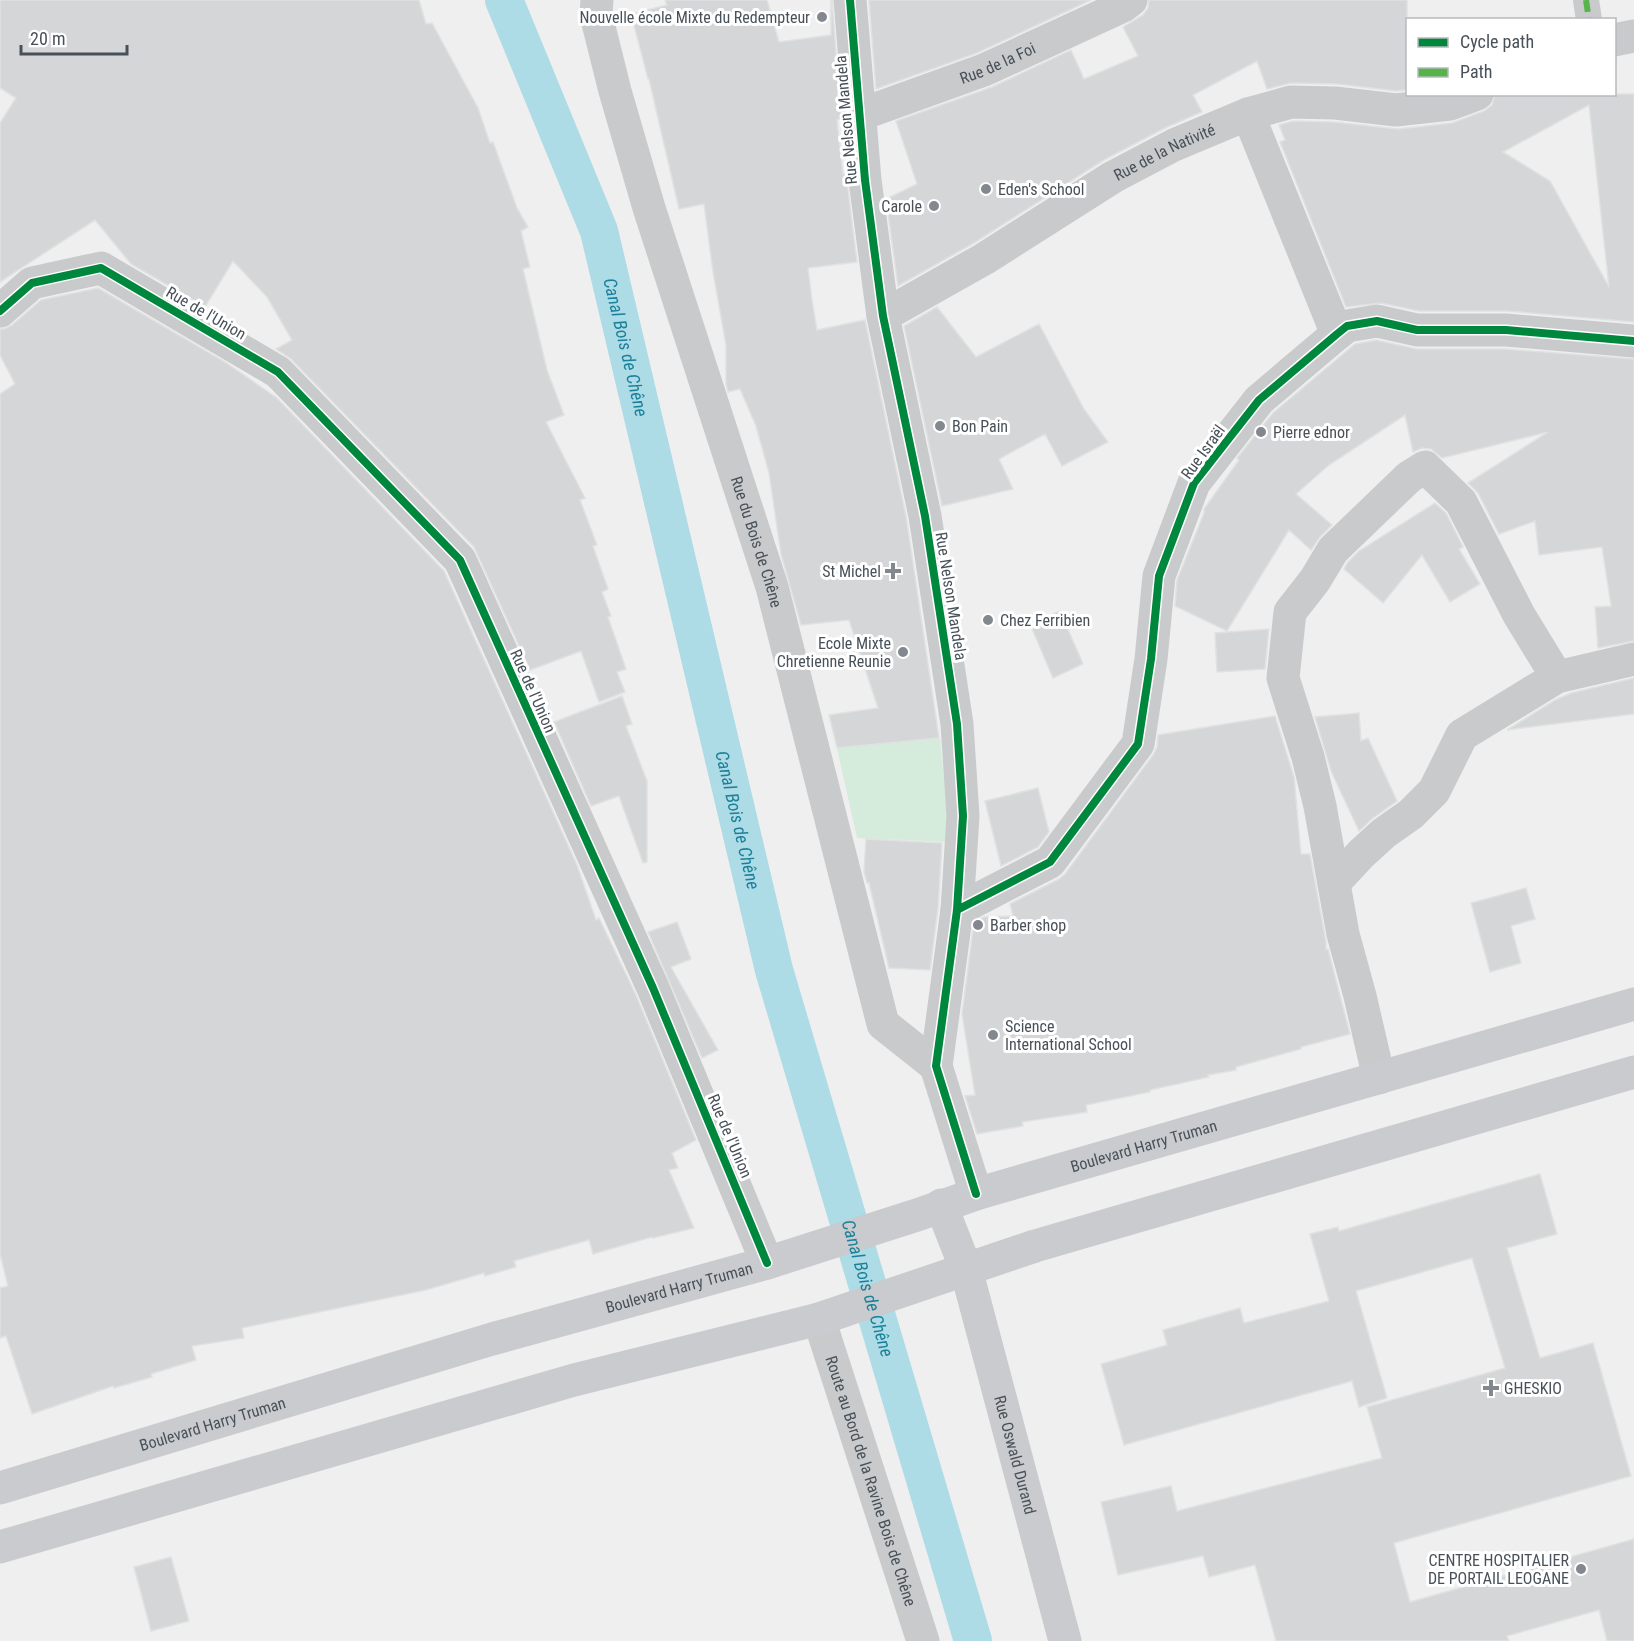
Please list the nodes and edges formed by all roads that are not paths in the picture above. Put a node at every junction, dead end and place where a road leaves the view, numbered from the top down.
1 (597, 0) edge
2 (850, 0) edge
3 (1131, 0) edge
4 (1586, 0) edge
5 (1589, 18) edge
6 (1634, 36) edge
7 (1616, 40) edge
8 (1472, 96) edge
9 (1248, 114) junction
10 (859, 115) junction
11 (0, 311) edge
12 (883, 316) junction
13 (1337, 334) junction
14 (1634, 341) edge
15 (1634, 659) edge
16 (1557, 677) junction
17 (1334, 883) junction
18 (957, 910) junction
19 (1634, 1004) edge
20 (936, 1066) junction
21 (1634, 1072) edge
22 (1379, 1078) junction
23 (976, 1194) junction
24 (931, 1210) junction
25 (767, 1263) junction
26 (958, 1272) junction
27 (819, 1320) junction
28 (0, 1488) edge
29 (0, 1547) edge
30 (923, 1641) edge
31 (1065, 1641) edge

1 - 20 street, Rue du Bois de Chêne
2 - 10 street, Rue Nelson Mandela
3 - 10 street, Rue de la Foi
4 - 5 street
6 - 7 street
8 - 9 street, Rue de la Nativité
9 - 12 street, Rue de la Nativité
9 - 13 street
10 - 12 street, Rue Nelson Mandela
11 - 25 street, Rue de l'Union
12 - 18 street, Rue Nelson Mandela
13 - 14 street, Rue Israël
13 - 18 street, Rue Israël
15 - 16 street
16 - 17 street
16 - 17 street
17 - 22 street
18 - 20 street, Rue Nelson Mandela
19 - 22 main road, Boulevard Harry Truman
20 - 23 street, Rue Nelson Mandela
21 - 26 main road
22 - 23 main road, Boulevard Harry Truman
23 - 24 main road, Boulevard Harry Truman
24 - 25 main road, Boulevard Harry Truman
24 - 26 main road, Rue Oswald Durand
25 - 28 main road, Boulevard Harry Truman
26 - 27 main road
26 - 31 main road, Rue Oswald Durand
27 - 29 main road
27 - 30 street, Route au Bord de la Ravine Bois de Chêne

